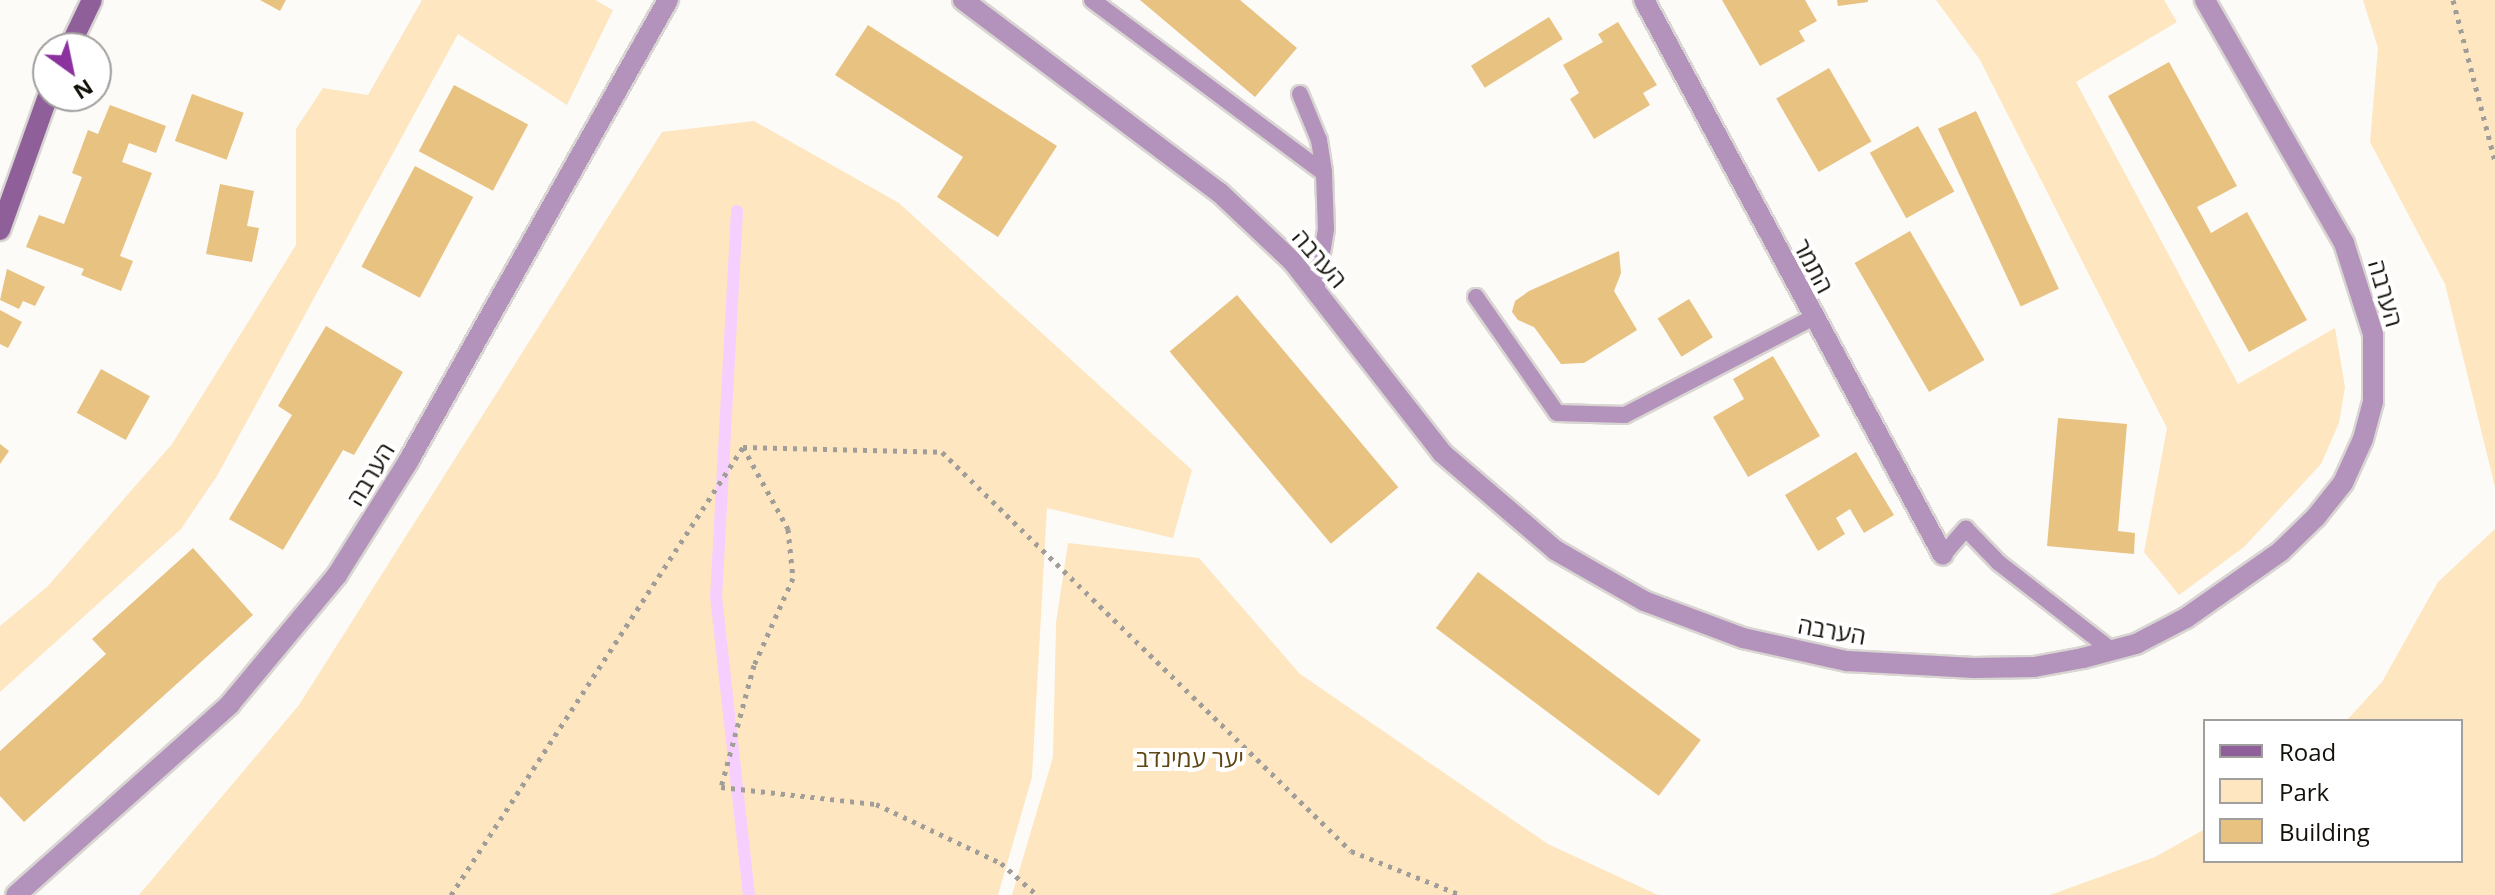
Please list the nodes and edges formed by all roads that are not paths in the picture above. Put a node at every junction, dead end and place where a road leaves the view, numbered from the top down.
1 (92, 0) edge
2 (668, 0) edge
3 (963, 0) edge
4 (1092, 0) edge
5 (1644, 0) edge
6 (2205, 0) edge
7 (77, 32) edge
8 (1300, 94) dead end
9 (42, 112) edge
10 (1324, 173) junction
11 (0, 230) edge
12 (1316, 291) junction
13 (1476, 297) dead end
14 (1812, 318) junction
15 (1943, 555) joint
16 (2111, 650) junction
17 (16, 895) edge

1 - 7 street
2 - 17 street, הערבה
3 - 12 street, הערבה
4 - 10 lane
5 - 14 street, התמר
6 - 16 street, הערבה
8 - 10 lane
9 - 11 street
10 - 12 lane
12 - 16 street, הערבה
13 - 14 lane
14 - 15 street, התמר
15 - 16 lane

